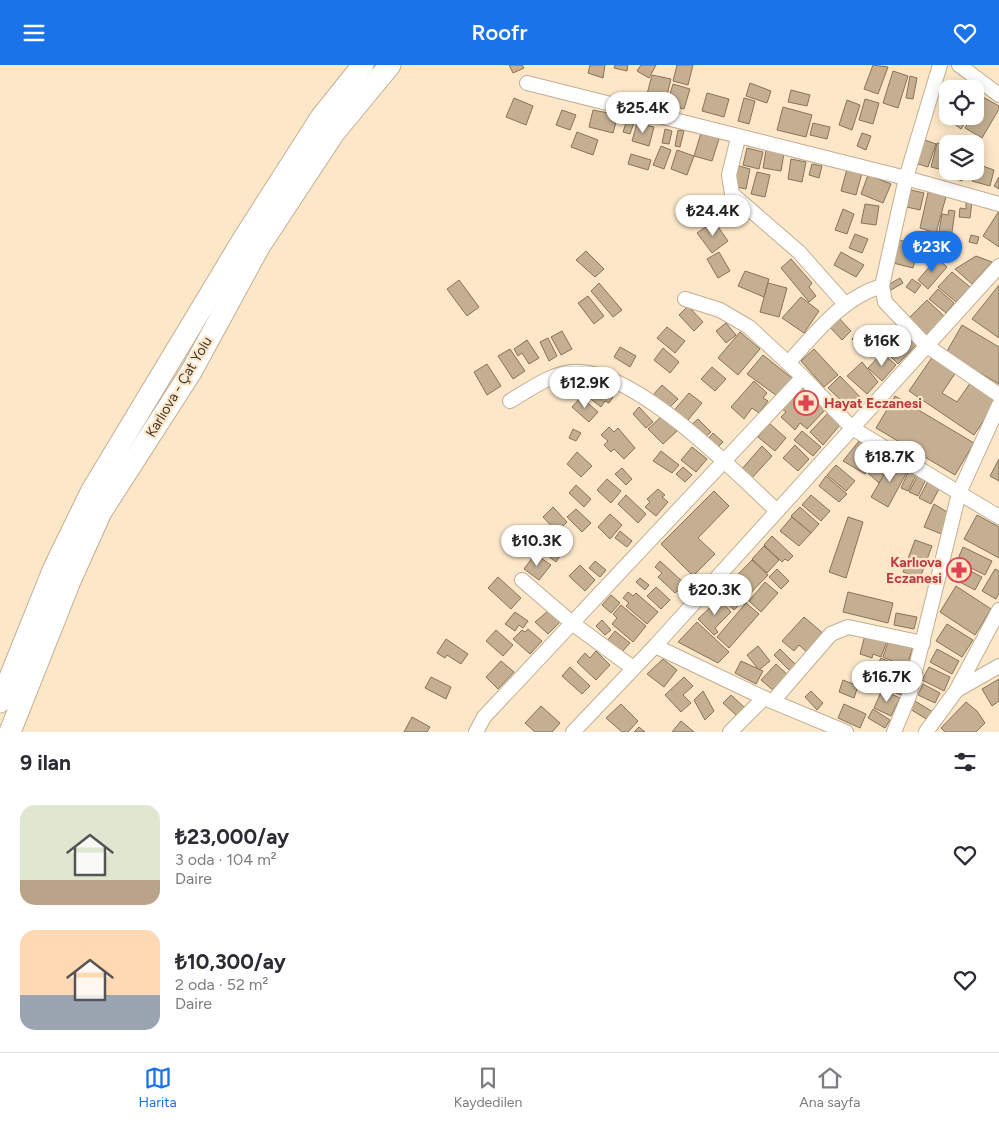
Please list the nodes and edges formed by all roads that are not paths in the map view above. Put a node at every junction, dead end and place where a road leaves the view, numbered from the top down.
1 (363, 65) edge
2 (390, 65) edge
3 (940, 65) edge
4 (958, 65) edge
5 (528, 83) dead end
6 (999, 95) edge
7 (738, 138) junction
8 (906, 178) junction
9 (999, 204) edge
10 (999, 266) edge
11 (882, 286) junction
12 (684, 299) dead end
13 (845, 303) junction
14 (927, 346) junction
15 (788, 363) junction
16 (803, 377) junction
17 (999, 395) edge
18 (510, 401) dead end
19 (999, 405) edge
20 (852, 429) junction
21 (723, 461) junction
22 (959, 493) junction
23 (777, 511) junction
24 (999, 517) edge
25 (522, 580) dead end
26 (999, 610) edge
27 (572, 623) junction
28 (923, 643) junction
29 (655, 646) junction
30 (999, 666) edge
31 (633, 668) junction
32 (956, 691) junction
33 (769, 699) junction
34 (0, 702) edge
35 (10, 732) edge
36 (476, 732) edge
37 (573, 732) edge
38 (730, 732) edge
39 (846, 732) edge
40 (894, 732) edge
41 (926, 732) edge

1 - 34 highway, Karlıova - Çat Yolu
2 - 35 highway, Karlıova - Çat Yolu
3 - 8 street
4 - 6 street
5 - 7 street
7 - 8 street
7 - 13 street
8 - 9 street
8 - 11 street
10 - 14 street
11 - 13 street
11 - 14 street
12 - 15 street
13 - 15 street
14 - 17 street
14 - 20 street
15 - 16 street
16 - 20 street
16 - 21 street
18 - 21 street
19 - 22 street
20 - 22 street
20 - 23 street
21 - 23 street
21 - 27 street
22 - 24 street
22 - 28 street
23 - 29 street
25 - 27 street
26 - 32 street
27 - 31 street
27 - 36 street
28 - 33 street
28 - 40 street
29 - 31 street
29 - 33 street
30 - 32 street
31 - 37 street
32 - 41 street
33 - 38 street
33 - 39 street

